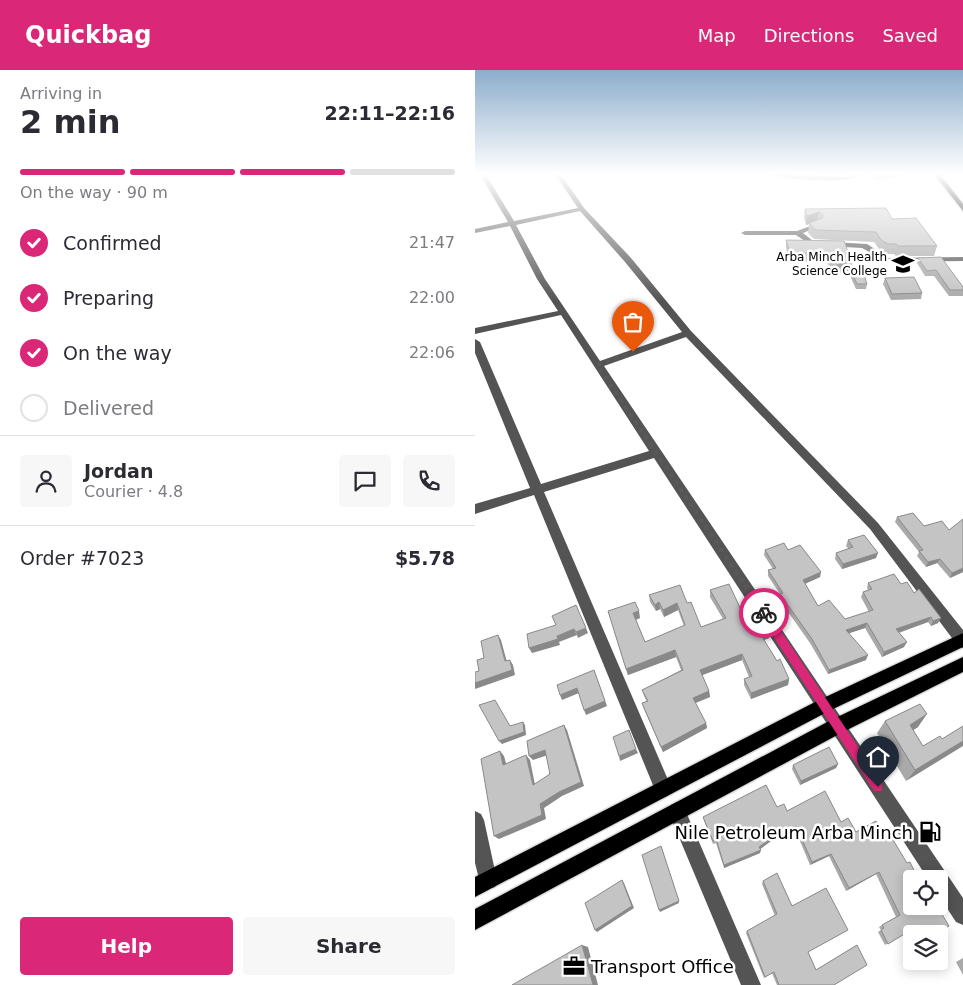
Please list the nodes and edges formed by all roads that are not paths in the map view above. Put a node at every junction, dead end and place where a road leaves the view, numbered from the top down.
1 (508, 216) edge
2 (548, 216) edge
3 (587, 216) edge
4 (512, 223) junction
5 (818, 225) edge
6 (475, 230) edge
7 (745, 233) dead end
8 (798, 233) junction
9 (963, 259) edge
10 (563, 312) junction
11 (475, 331) edge
12 (688, 334) junction
13 (475, 342) edge
14 (597, 365) junction
15 (657, 453) junction
16 (538, 490) junction
17 (475, 509) edge
18 (963, 640) edge
19 (963, 664) edge
20 (825, 705) junction
21 (837, 726) junction
22 (663, 789) junction
23 (677, 811) junction
24 (475, 820) edge
25 (933, 870) edge
26 (481, 883) edge
27 (948, 893) edge
28 (963, 916) edge
29 (475, 920) edge
30 (751, 985) edge

1 - 4 street
2 - 4 street
3 - 12 street
4 - 6 street
4 - 10 street
5 - 8 street
7 - 8 street
8 - 9 street
10 - 11 street
10 - 14 street
12 - 14 street
12 - 18 street
13 - 16 street
14 - 15 street
15 - 16 street
15 - 20 street
16 - 17 street
16 - 22 street
18 - 20 main road
19 - 21 main road
20 - 21 street
20 - 22 main road
21 - 23 main road
21 - 25 street
22 - 26 main road
23 - 29 main road
23 - 30 street
24 - 26 street
27 - 28 street

